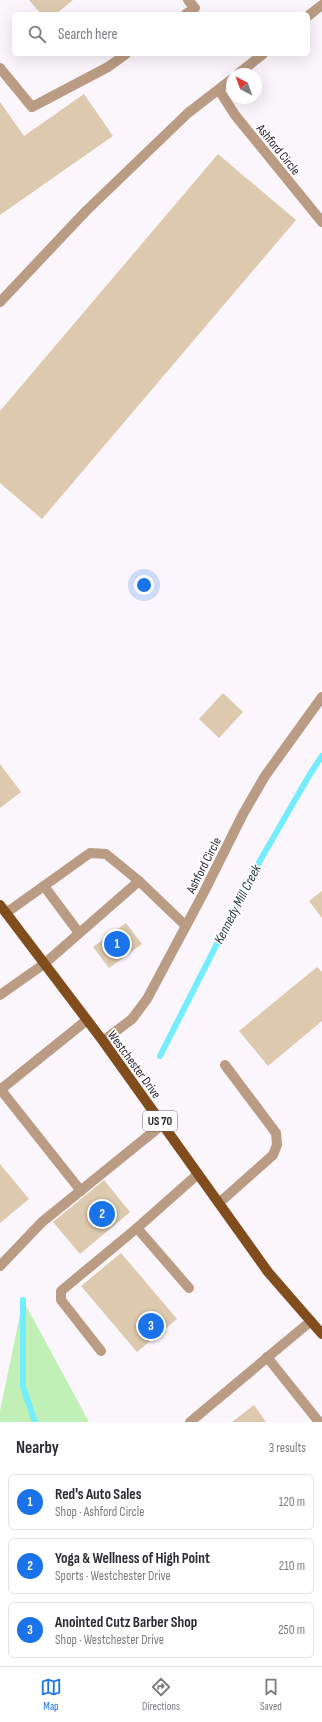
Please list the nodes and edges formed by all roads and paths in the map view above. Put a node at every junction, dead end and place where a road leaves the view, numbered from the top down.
1 (188, 0) edge
2 (322, 5) edge
3 (189, 12) edge
4 (310, 14) edge
5 (123, 56) edge
6 (260, 56) edge
7 (0, 68) edge
8 (245, 68) edge
9 (226, 84) edge
10 (219, 90) junction
11 (322, 222) edge
12 (0, 302) edge
13 (322, 697) edge
14 (139, 881) junction
15 (44, 886) junction
16 (3, 909) edge
17 (186, 926) junction
18 (80, 933) junction
19 (44, 964) junction
20 (0, 995) edge
21 (87, 1020) junction
22 (103, 1041) junction
23 (225, 1065) dead end
24 (1, 1090) edge
25 (163, 1124) junction
26 (198, 1174) junction
27 (81, 1191) junction
28 (219, 1203) junction
29 (137, 1228) junction
30 (0, 1266) edge
31 (189, 1288) dead end
32 (311, 1321) junction
33 (322, 1334) edge
34 (101, 1351) dead end
35 (267, 1357) junction
36 (190, 1422) edge
37 (319, 1422) edge

1 - 3 street
2 - 4 street
5 - 7 street
6 - 8 street
9 - 10 street
10 - 11 street, Ashford Circle
10 - 12 street
13 - 17 street, Ashford Circle
14 - 15 street
14 - 17 street
14 - 18 street
15 - 16 street
15 - 18 street
16 - 19 main road, Westchester Drive / US 70
17 - 22 street, Ashford Circle
18 - 19 street
19 - 20 street
19 - 21 main road, Westchester Drive / US 70
21 - 22 main road, Westchester Drive / US 70
21 - 24 street
22 - 25 main road, Westchester Drive / US 70
23 - 28 street
24 - 27 street
25 - 26 main road, Westchester Drive / US 70
25 - 27 street
26 - 28 main road, Westchester Drive / US 70
26 - 29 street
27 - 30 street
28 - 32 main road, Westchester Drive / US 70
29 - 31 street
29 - 34 street
32 - 33 main road, Westchester Drive / US 70
32 - 35 street
35 - 36 street
35 - 37 street

